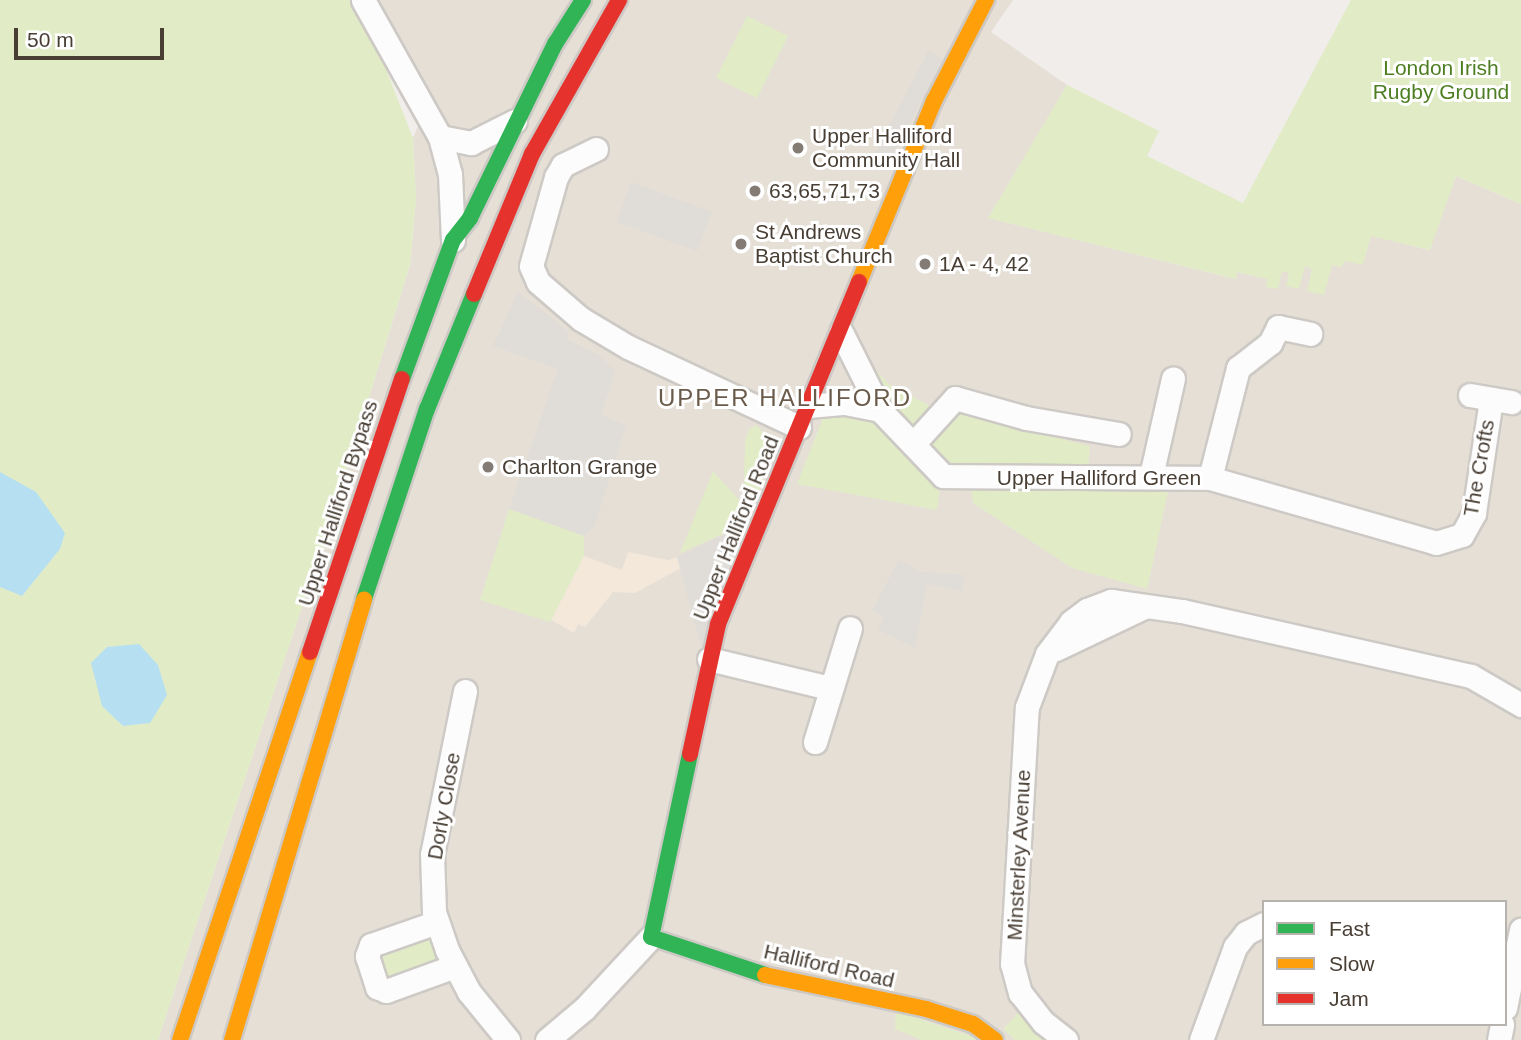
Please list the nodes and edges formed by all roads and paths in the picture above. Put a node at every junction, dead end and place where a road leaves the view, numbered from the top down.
1 (363, 0) edge
2 (583, 0) edge
3 (619, 0) edge
4 (986, 0) edge
5 (516, 121) junction
6 (440, 137) junction
7 (596, 149) dead end
8 (525, 171) junction
9 (450, 174) junction
10 (483, 188) junction
11 (453, 240) junction
12 (841, 332) junction
13 (1310, 334) dead end
14 (1173, 378) dead end
15 (1490, 399) dead end
16 (808, 406) junction
17 (880, 410) junction
18 (799, 427) junction
19 (1119, 434) dead end
20 (914, 443) junction
21 (1151, 476) junction
22 (1210, 478) junction
23 (1462, 535) joint
24 (850, 628) dead end
25 (709, 659) junction
26 (830, 688) junction
27 (465, 691) dead end
28 (1521, 705) edge
29 (815, 742) dead end
30 (437, 922) junction
31 (1262, 925) edge
32 (1521, 930) edge
33 (651, 937) junction
34 (455, 966) junction
35 (1507, 998) edge
36 (180, 1040) edge
37 (232, 1040) edge
38 (508, 1040) edge
39 (547, 1040) edge
40 (995, 1040) edge
41 (1066, 1040) edge
42 (1201, 1040) edge

1 - 6 street
2 - 5 main road, Upper Halliford Bypass
3 - 8 main road
4 - 12 main road, Upper Halliford Road
5 - 6 street
5 - 10 main road, Upper Halliford Bypass
6 - 9 street
7 - 18 street
8 - 10 street
8 - 37 main road
9 - 10 street
9 - 11 street
10 - 11 main road, Upper Halliford Bypass
11 - 36 main road, Upper Halliford Bypass
12 - 16 main road, Upper Halliford Road
12 - 17 street, Upper Halliford Green
13 - 22 street
14 - 21 street
15 - 23 street, The Crofts
16 - 17 street
16 - 18 main road, Upper Halliford Road
17 - 20 street, Upper Halliford Green
18 - 25 main road, Upper Halliford Road
19 - 20 street
20 - 21 street, Upper Halliford Green
21 - 22 street, Upper Halliford Green
22 - 23 street, Upper Halliford Green
24 - 26 street
25 - 26 street
25 - 33 main road, Upper Halliford Road
26 - 29 street
27 - 30 street, Dorly Close
28 - 41 street, Minsterley Avenue
30 - 34 street, Dorly Close
30 - 34 street
31 - 42 street
32 - 35 street
33 - 39 street
33 - 40 main road, Halliford Road
34 - 38 street, Dorly Close

